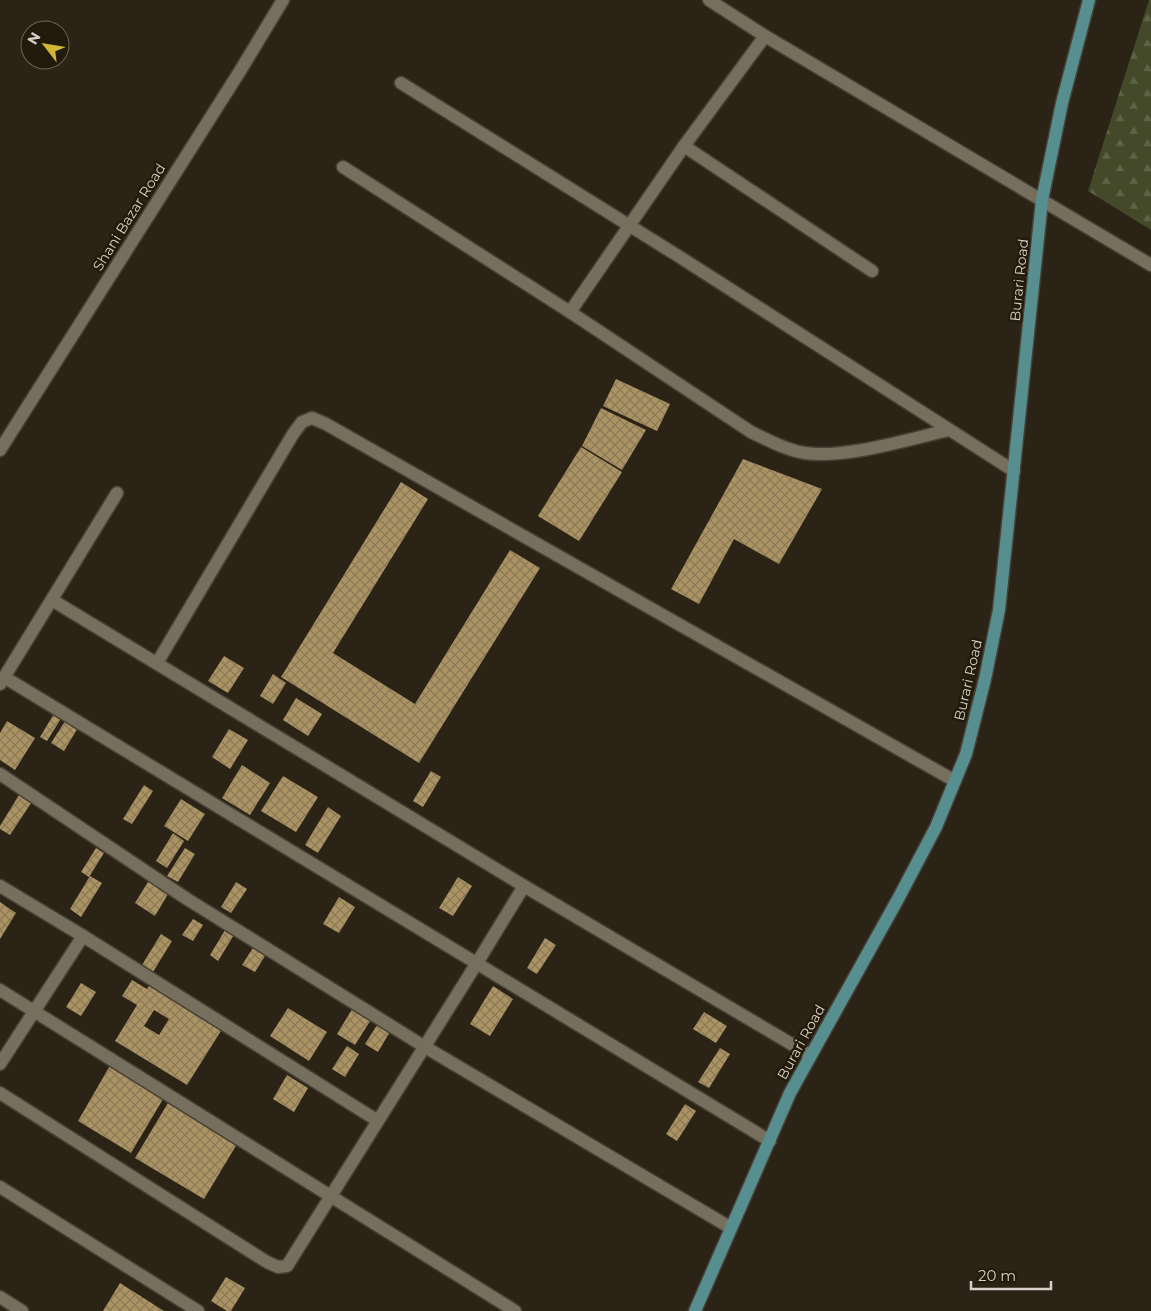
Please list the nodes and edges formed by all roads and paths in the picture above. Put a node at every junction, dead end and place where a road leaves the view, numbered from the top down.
1 (283, 0) edge
2 (709, 0) edge
3 (1089, 0) edge
4 (765, 36) junction
5 (401, 83) dead end
6 (684, 146) junction
7 (343, 167) dead end
8 (1042, 200) junction
9 (628, 226) junction
10 (1151, 265) edge
11 (872, 271) dead end
12 (570, 312) junction
13 (949, 430) junction
14 (0, 450) edge
15 (1014, 470) junction
16 (117, 493) dead end
17 (52, 600) junction
18 (157, 663) junction
19 (2, 681) edge
20 (0, 774) edge
21 (955, 781) junction
22 (0, 886) edge
23 (524, 886) junction
24 (83, 936) junction
25 (478, 963) junction
26 (0, 990) edge
27 (34, 1012) junction
28 (425, 1047) junction
29 (810, 1055) junction
30 (0, 1064) edge
31 (0, 1093) edge
32 (378, 1121) junction
33 (770, 1141) junction
34 (0, 1187) edge
35 (331, 1195) junction
36 (731, 1228) junction
37 (0, 1297) edge
38 (22, 1311) edge
39 (198, 1311) edge
40 (516, 1311) edge
41 (695, 1311) edge

1 - 14 street, Shani Bazar Road
2 - 4 street
3 - 8 main road, Burari Road
4 - 6 street
4 - 8 street
5 - 9 street
6 - 9 street
6 - 11 street
7 - 12 street
8 - 10 street
8 - 15 main road, Burari Road
9 - 12 street
9 - 13 street
12 - 13 street
13 - 15 street
15 - 21 main road, Burari Road
16 - 17 street
17 - 18 street
17 - 19 street
18 - 21 street
18 - 23 street
19 - 25 street
20 - 28 street
21 - 29 main road, Burari Road
22 - 24 street
23 - 25 street
23 - 29 street
24 - 27 street
24 - 32 street
25 - 28 street
25 - 33 street
26 - 27 street
27 - 30 street
27 - 35 street
28 - 32 street
28 - 36 street
29 - 33 main road, Burari Road
31 - 35 street
32 - 35 street
33 - 36 main road, Burari Road
34 - 39 street
35 - 40 street
36 - 41 main road, Burari Road
37 - 38 street

